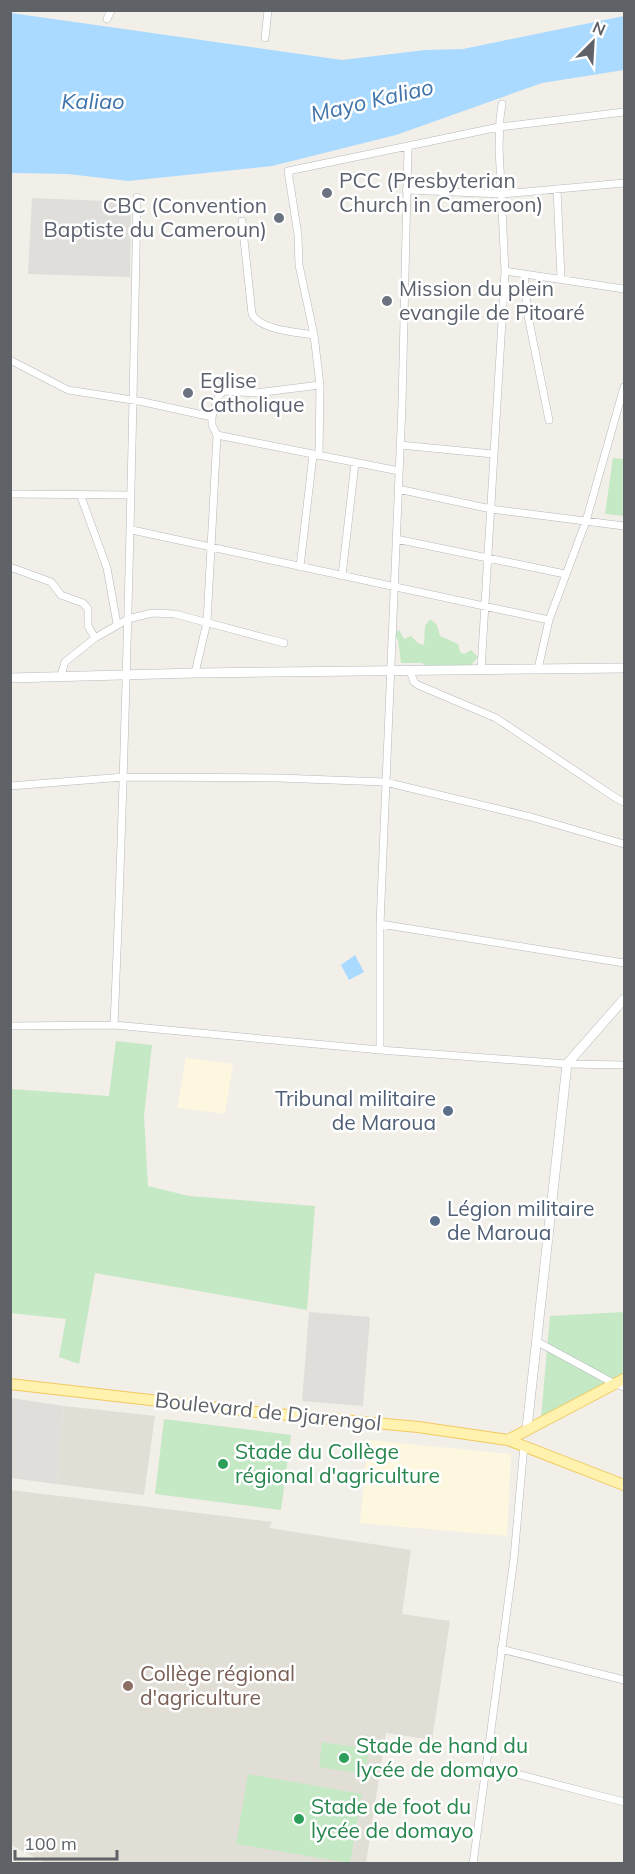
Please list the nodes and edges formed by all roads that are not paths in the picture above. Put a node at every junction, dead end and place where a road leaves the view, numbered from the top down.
1 (111, 10) edge
2 (268, 10) edge
3 (107, 19) dead end
4 (266, 38) dead end
5 (502, 104) dead end
6 (624, 112) edge
7 (499, 127) junction
8 (408, 146) junction
9 (624, 183) edge
10 (406, 189) junction
11 (557, 189) junction
12 (502, 194) junction
13 (137, 197) dead end
14 (242, 221) dead end
15 (504, 271) junction
16 (524, 274) junction
17 (561, 278) junction
18 (624, 289) edge
19 (314, 335) junction
20 (10, 360) edge
21 (320, 385) junction
22 (624, 387) edge
23 (134, 401) junction
24 (212, 417) junction
25 (549, 420) dead end
26 (216, 435) junction
27 (400, 446) junction
28 (493, 454) junction
29 (316, 455) junction
30 (355, 463) junction
31 (399, 471) junction
32 (398, 489) junction
33 (10, 494) edge
34 (80, 494) junction
35 (131, 495) junction
36 (491, 509) junction
37 (586, 521) junction
38 (624, 526) edge
39 (132, 530) junction
40 (396, 539) junction
41 (211, 547) junction
42 (487, 558) junction
43 (10, 567) edge
44 (300, 567) junction
45 (565, 574) junction
46 (342, 576) junction
47 (393, 587) junction
48 (486, 605) junction
49 (128, 619) junction
50 (549, 620) junction
51 (207, 622) junction
52 (117, 624) junction
53 (95, 638) junction
54 (284, 643) dead end
55 (624, 668) edge
56 (538, 669) junction
57 (482, 670) junction
58 (392, 671) junction
59 (410, 671) junction
60 (195, 673) junction
61 (61, 675) junction
62 (126, 675) junction
63 (10, 678) edge
64 (124, 777) junction
65 (385, 782) junction
66 (10, 786) edge
67 (624, 802) edge
68 (624, 844) edge
69 (380, 924) junction
70 (624, 963) edge
71 (624, 999) edge
72 (114, 1025) junction
73 (10, 1026) edge
74 (380, 1050) junction
75 (567, 1064) junction
76 (624, 1065) edge
77 (536, 1341) junction
78 (621, 1383) edge
79 (10, 1384) edge
80 (527, 1428) junction
81 (508, 1440) junction
82 (524, 1445) junction
83 (624, 1485) edge
84 (501, 1649) junction
85 (624, 1680) edge
86 (486, 1766) junction
87 (624, 1802) edge
88 (473, 1863) edge

1 - 3 street
2 - 4 street
5 - 7 street
6 - 7 street
7 - 8 street
7 - 12 street
8 - 10 street
8 - 19 street
9 - 11 street
10 - 12 street
10 - 27 street
11 - 12 street
11 - 17 street
12 - 15 street
13 - 23 street
14 - 19 street
15 - 16 street
15 - 28 street
16 - 17 street
16 - 25 street
17 - 18 street
19 - 21 street
20 - 23 street
21 - 24 street
21 - 29 street
22 - 37 street
23 - 24 street
23 - 35 street
24 - 26 street
26 - 29 street
26 - 41 street
27 - 28 street
27 - 31 street
28 - 36 street
29 - 30 street
29 - 44 street
30 - 31 street
30 - 46 street
31 - 32 street
32 - 36 street
32 - 40 street
33 - 34 street
34 - 35 street
34 - 52 street
35 - 39 street
36 - 37 street
36 - 42 street
37 - 38 street
37 - 45 street
39 - 41 street
39 - 49 street
40 - 42 street
40 - 47 street
41 - 44 street
41 - 51 street
42 - 45 street
42 - 48 street
43 - 53 street
44 - 46 street
45 - 50 street
46 - 47 street
47 - 48 street
47 - 58 street
48 - 50 street
48 - 57 street
49 - 51 street
49 - 52 street
49 - 62 street
50 - 56 street
51 - 54 street
51 - 60 street
52 - 53 street
53 - 61 street
55 - 56 street
56 - 57 street
57 - 59 street
58 - 59 street
58 - 60 street
58 - 65 street
59 - 67 street
60 - 62 street
61 - 62 street
61 - 63 street
62 - 64 street
64 - 65 street
64 - 66 street
64 - 72 street
65 - 68 street
65 - 69 street
69 - 70 street
69 - 74 street
71 - 75 street
72 - 73 street
72 - 74 street
74 - 75 street
75 - 76 street
75 - 77 street
77 - 78 street
77 - 80 street
78 - 80 main road
79 - 81 main road, Boulevard de Djarengol
80 - 81 main road
81 - 82 main road, Boulevard de Djarengol
82 - 83 main road, Boulevard de Djarengol
82 - 84 street
84 - 85 street
84 - 86 street
86 - 87 street
86 - 88 street

